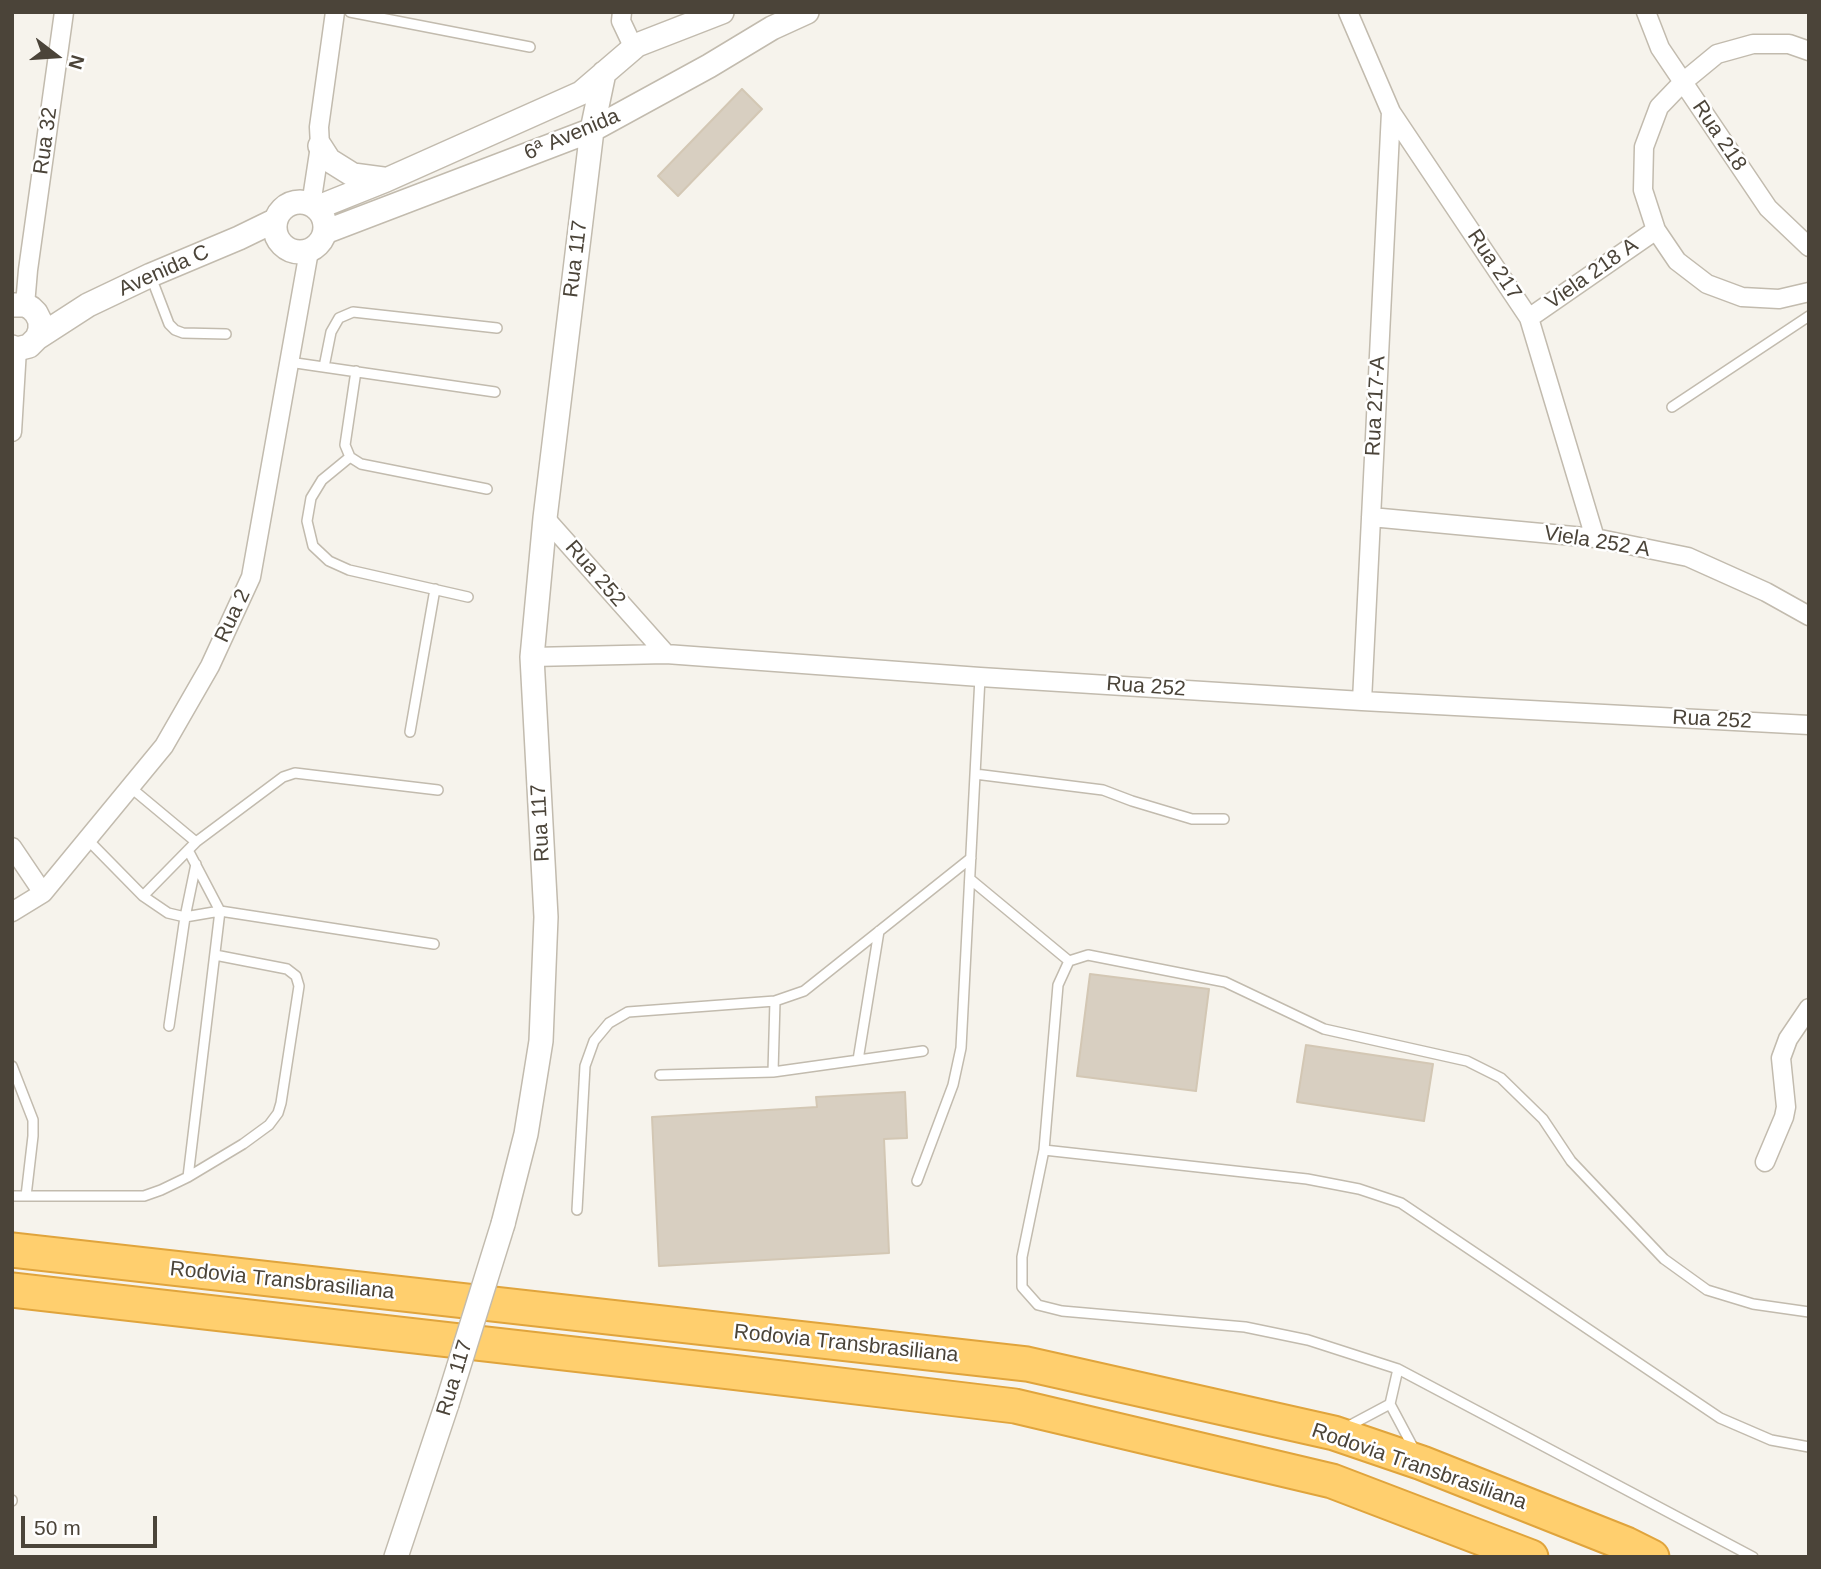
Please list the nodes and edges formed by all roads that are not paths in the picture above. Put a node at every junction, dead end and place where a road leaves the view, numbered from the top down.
1 (64, 12) edge
2 (335, 12) edge
3 (349, 12) edge
4 (622, 12) edge
5 (722, 12) edge
6 (807, 12) edge
7 (1348, 12) edge
8 (1646, 12) edge
9 (638, 45) junction
10 (530, 47) dead end
11 (1809, 51) edge
12 (604, 73) junction
13 (1683, 82) junction
14 (581, 93) junction
15 (1391, 112) junction
16 (592, 130) junction
17 (320, 146) junction
18 (386, 180) junction
19 (314, 207) junction
20 (276, 220) junction
21 (1656, 230) junction
22 (325, 232) junction
23 (239, 238) junction
24 (280, 243) junction
25 (1809, 247) edge
26 (310, 251) junction
27 (151, 275) junction
28 (1809, 292) edge
29 (89, 305) junction
30 (21, 306) edge
31 (1809, 316) edge
32 (1529, 318) junction
33 (497, 328) dead end
34 (226, 334) dead end
35 (37, 338) junction
36 (15, 348) edge
37 (289, 362) junction
38 (324, 367) junction
39 (356, 371) junction
40 (495, 392) dead end
41 (1672, 407) dead end
42 (12, 432) edge
43 (351, 457) junction
44 (487, 489) dead end
45 (1371, 517) junction
46 (545, 518) junction
47 (1595, 538) junction
48 (435, 589) junction
49 (468, 597) dead end
50 (1809, 616) edge
51 (666, 654) junction
52 (533, 657) junction
53 (980, 677) junction
54 (1362, 701) junction
55 (1809, 725) edge
56 (410, 732) dead end
57 (975, 774) junction
58 (130, 787) junction
59 (438, 790) dead end
60 (1224, 819) dead end
61 (87, 839) junction
62 (196, 842) junction
63 (12, 847) edge
64 (188, 850) junction
65 (971, 858) junction
66 (196, 864) junction
67 (970, 880) junction
68 (43, 893) junction
69 (143, 896) junction
70 (220, 911) junction
71 (12, 912) edge
72 (185, 917) junction
73 (879, 931) junction
74 (433, 944) dead end
75 (215, 955) junction
76 (1069, 961) junction
77 (775, 1000) junction
78 (1809, 1008) edge
79 (169, 1026) dead end
80 (923, 1051) dead end
81 (858, 1060) junction
82 (12, 1066) edge
83 (773, 1072) junction
84 (660, 1075) dead end
85 (1044, 1150) junction
86 (1765, 1162) dead end
87 (188, 1177) junction
88 (917, 1181) dead end
89 (12, 1196) edge
90 (26, 1196) junction
91 (577, 1210) dead end
92 (12, 1251) edge
93 (12, 1290) edge
94 (1809, 1312) edge
95 (1398, 1369) junction
96 (1390, 1404) junction
97 (1334, 1433) junction
98 (1809, 1447) edge
99 (1422, 1463) junction
100 (396, 1557) edge
101 (1531, 1557) edge
102 (1652, 1557) edge
103 (1753, 1557) edge

1 - 30 street, Rua 32
2 - 17 street
3 - 10 lane
4 - 9 street
5 - 9 street, 6ª Avenida
6 - 16 street, 6ª Avenida
7 - 15 street, Rua 217
8 - 13 street, Rua 218
9 - 12 street, 6ª Avenida
11 - 13 street, Viela 218 A
12 - 14 street, 6ª Avenida
12 - 16 street, Rua 117
13 - 21 street, Viela 218 A
13 - 25 street, Rua 218
14 - 16 street
14 - 18 street, 6ª Avenida
15 - 32 street, Rua 217
15 - 45 street, Rua 217-A
16 - 22 street, 6ª Avenida
16 - 46 street, Rua 117
17 - 18 street
17 - 19 street
18 - 19 street, 6ª Avenida
19 - 20 street
19 - 22 street
20 - 23 street, Avenida C
20 - 24 street
21 - 28 street, Viela 218 A
21 - 32 street, Viela 218 A
22 - 26 street
23 - 24 street, Avenida C
23 - 27 street, Avenida C
24 - 26 street
26 - 37 street, Rua 2
27 - 29 street, Avenida C
27 - 34 lane
29 - 30 street, Avenida C
29 - 35 street, Avenida C
30 - 35 street
31 - 41 lane
32 - 47 street, Rua 217
33 - 38 lane
35 - 36 street, Avenida C
36 - 42 street
37 - 38 lane
37 - 58 street, Rua 2
38 - 39 lane
39 - 40 lane
39 - 43 lane
43 - 44 lane
43 - 48 lane
45 - 47 street, Viela 252 A
45 - 54 street, Rua 217-A
46 - 51 street, Rua 252
46 - 52 street, Rua 117
47 - 50 street, Viela 252 A
48 - 49 lane
48 - 56 lane
51 - 52 street
51 - 53 street, Rua 252
52 - 100 street, Rua 117, bridge
53 - 54 street, Rua 252
53 - 57 lane
54 - 55 street, Rua 252
57 - 60 lane
57 - 65 lane
58 - 61 street, Rua 2
58 - 62 lane
59 - 62 lane
61 - 68 street, Rua 2
61 - 69 lane
62 - 64 lane
63 - 68 street
64 - 66 lane
64 - 69 lane
65 - 67 lane
65 - 73 lane
66 - 70 lane
66 - 72 lane
67 - 76 lane
67 - 88 lane
68 - 71 street, Rua 2
69 - 72 lane
70 - 72 lane
70 - 74 lane
70 - 75 lane
72 - 79 lane
73 - 77 lane
73 - 81 lane
75 - 87 lane
75 - 87 lane
76 - 85 lane
76 - 94 lane
77 - 83 lane
77 - 91 lane
78 - 86 street
80 - 81 lane
81 - 83 lane
82 - 90 lane
83 - 84 lane
85 - 95 lane
85 - 98 lane
87 - 90 lane
89 - 90 lane
92 - 97 highway, Rodovia Transbrasiliana
93 - 101 highway, Rodovia Transbrasiliana
95 - 96 lane
95 - 103 lane
96 - 97 lane
96 - 99 lane
97 - 99 highway, Rodovia Transbrasiliana
99 - 102 highway, Rodovia Transbrasiliana

